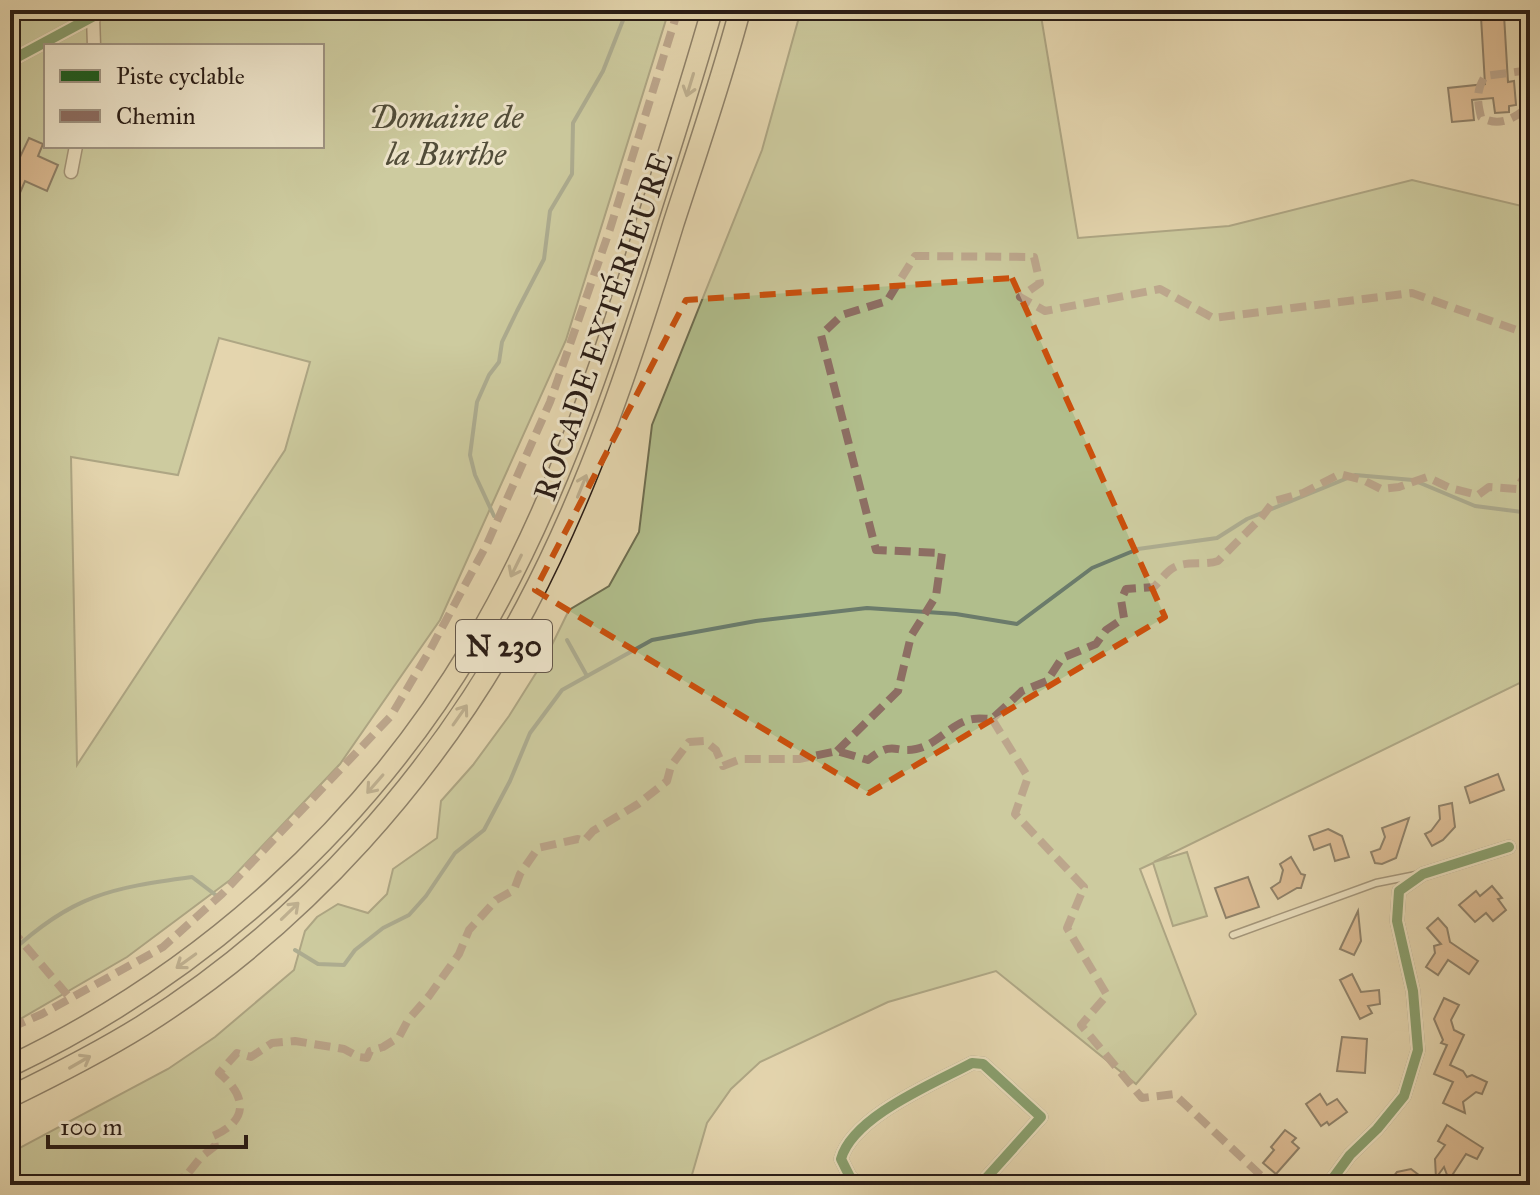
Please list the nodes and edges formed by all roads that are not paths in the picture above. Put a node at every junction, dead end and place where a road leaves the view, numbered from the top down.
1 (712, 10) edge
2 (740, 10) edge
3 (99, 13) edge
4 (94, 44) edge
5 (10, 61) edge
6 (76, 148) edge
7 (71, 172) dead end
8 (1509, 847) dead end
9 (1423, 874) junction
10 (1233, 935) dead end
11 (10, 1066) edge
12 (10, 1097) edge
13 (860, 1185) edge
14 (980, 1185) edge
15 (1328, 1185) edge

1 -> 11 highway, N 230
12 -> 2 highway, ROCADE EXTÉRIEURE / N 230
3 - 4 street
3 - 5 street
6 - 7 street
8 - 9 street
9 - 10 lane
9 - 15 street
13 - 14 street

